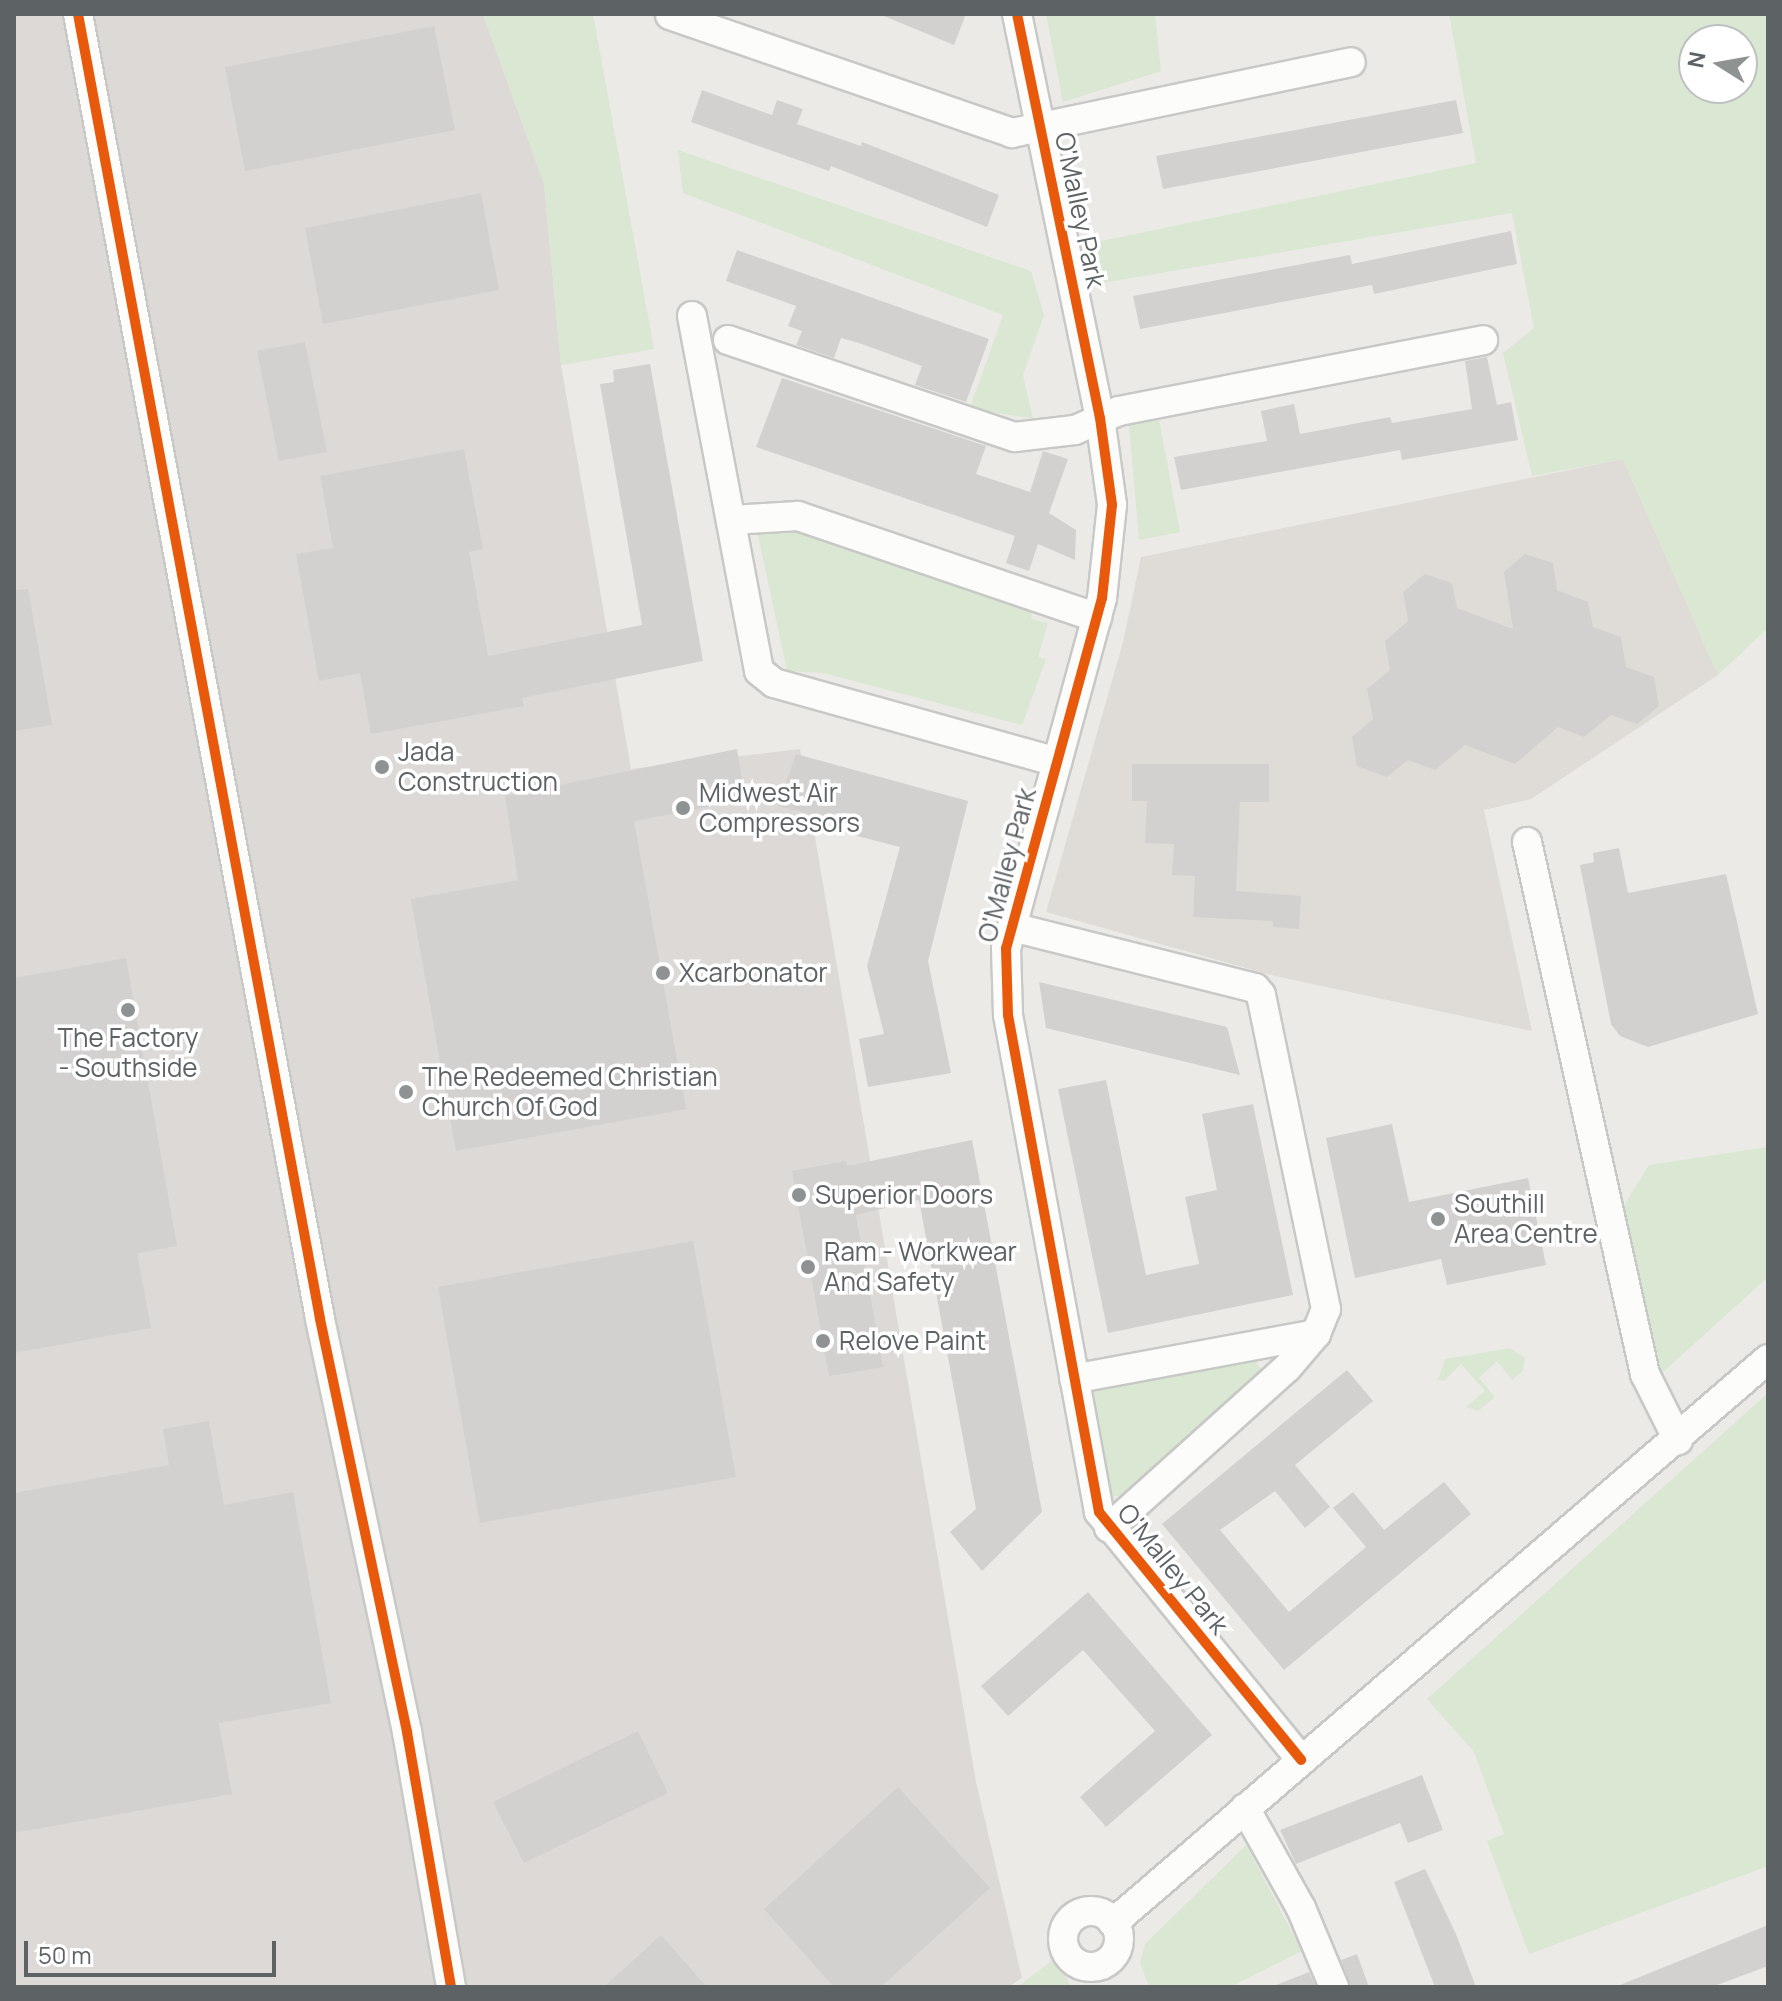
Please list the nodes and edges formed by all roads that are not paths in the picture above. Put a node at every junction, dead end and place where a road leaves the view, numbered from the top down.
1 (78, 14) edge
2 (1017, 14) edge
3 (670, 15) edge
4 (1351, 62) dead end
5 (1040, 126) junction
6 (692, 316) dead end
7 (728, 340) dead end
8 (1483, 340) dead end
9 (1100, 418) junction
10 (731, 520) junction
11 (1097, 618) junction
12 (1057, 762) junction
13 (1527, 842) dead end
14 (1012, 927) junction
15 (1316, 1334) junction
16 (1768, 1359) edge
17 (1074, 1379) junction
18 (1678, 1440) junction
19 (1109, 1528) junction
20 (1301, 1760) junction
21 (1245, 1808) junction
22 (1113, 1923) junction
23 (1108, 1976) edge
24 (451, 1987) edge
25 (1334, 1987) edge

1 - 24 street
2 - 5 street, O'Malley Park
3 - 5 street
4 - 5 street
5 - 9 street, O'Malley Park
6 - 10 street
7 - 9 street
8 - 9 street
9 - 11 street, O'Malley Park
10 - 11 street
10 - 12 street
11 - 12 street, O'Malley Park
12 - 14 street, O'Malley Park
13 - 18 street
14 - 15 street
14 - 17 street, O'Malley Park
15 - 17 street
15 - 19 street
16 - 18 street
17 - 19 street, O'Malley Park
18 - 20 street
19 - 20 street, O'Malley Park
20 - 21 street
21 - 22 street
21 - 25 street
22 - 23 street
22 - 23 street

